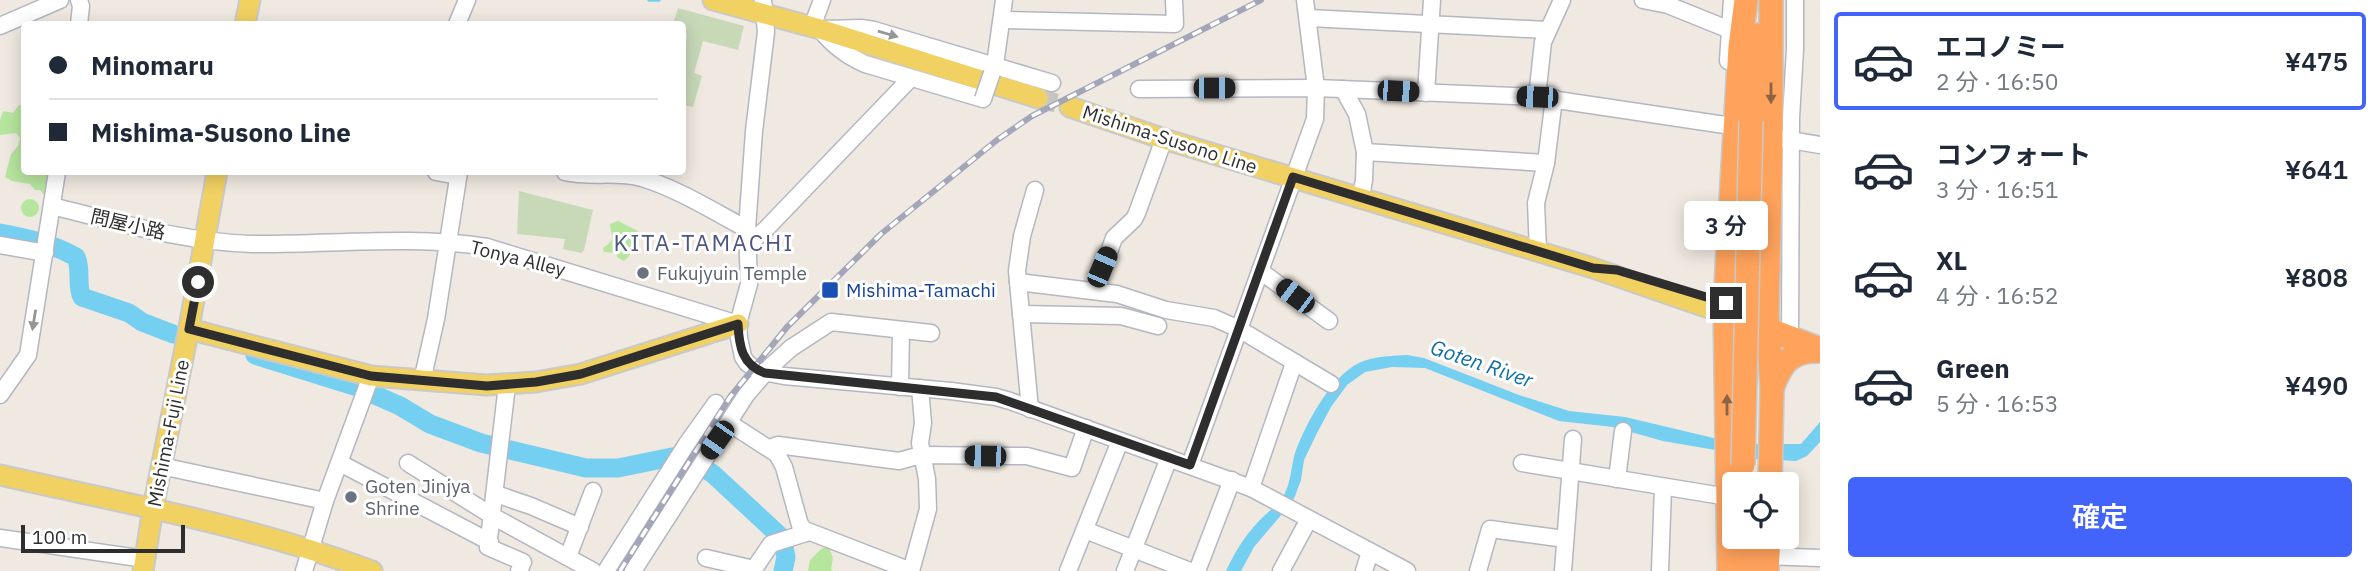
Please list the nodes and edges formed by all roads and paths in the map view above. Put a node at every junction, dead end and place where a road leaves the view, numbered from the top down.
1 (60, 0) edge
2 (79, 0) edge
3 (250, 0) edge
4 (467, 0) edge
5 (713, 0) edge
6 (822, 0) edge
7 (1004, 0) edge
8 (1174, 0) edge
9 (1305, 0) edge
10 (1432, 0) edge
11 (1562, 0) edge
12 (1643, 0) edge
13 (1732, 0) edge
14 (1746, 0) edge
15 (1760, 0) edge
16 (1771, 0) edge
17 (1795, 0) edge
18 (764, 7) edge
19 (1309, 18) junction
20 (1002, 20) junction
21 (79, 21) edge
22 (246, 21) edge
23 (458, 21) edge
24 (1431, 24) junction
25 (0, 26) edge
26 (816, 28) junction
27 (1547, 30) junction
28 (1730, 30) junction
29 (994, 69) junction
30 (910, 79) junction
31 (1052, 83) tunnel mouth
32 (1316, 88) junction
33 (1139, 89) dead end
34 (1343, 89) junction
35 (1426, 93) junction
36 (1537, 97) junction
37 (1038, 98) tunnel mouth
38 (1554, 98) junction
39 (1070, 107) tunnel mouth
40 (1725, 125) junction
41 (1164, 139) junction
42 (1787, 140) junction
43 (1820, 145) edge
44 (1365, 152) junction
45 (1546, 163) junction
46 (57, 175) edge
47 (217, 175) edge
48 (458, 175) edge
49 (625, 175) edge
50 (1293, 177) junction
51 (1035, 190) dead end
52 (1361, 197) junction
53 (52, 206) junction
54 (747, 237) junction
55 (205, 240) junction
56 (447, 242) junction
57 (0, 245) edge
58 (46, 245) junction
59 (1538, 251) junction
60 (1728, 252) junction
61 (1261, 271) junction
62 (1018, 282) junction
63 (1094, 291) junction
64 (1726, 308) junction
65 (1021, 314) junction
66 (1329, 321) dead end
67 (1767, 322) junction
68 (738, 324) junction
69 (1158, 326) dead end
70 (1239, 328) junction
71 (189, 329) junction
72 (1790, 330) junction
73 (901, 331) junction
74 (931, 333) dead end
75 (1820, 335) edge
76 (1820, 350) edge
77 (1294, 363) junction
78 (765, 373) junction
79 (371, 376) junction
80 (422, 381) junction
81 (1331, 384) dead end
82 (507, 385) junction
83 (900, 387) junction
84 (920, 388) junction
85 (1772, 388) junction
86 (0, 395) edge
87 (716, 403) dead end
88 (1030, 409) junction
89 (729, 423) junction
90 (1086, 428) junction
91 (1623, 431) dead end
92 (1573, 439) dead end
93 (1120, 441) junction
94 (686, 445) junction
95 (770, 448) junction
96 (921, 455) junction
97 (1169, 458) junction
98 (702, 462) junction
99 (340, 463) junction
100 (408, 463) dead end
101 (1521, 463) dead end
102 (1190, 465) junction
103 (161, 467) junction
104 (1570, 471) junction
105 (1737, 472) edge
106 (1738, 472) edge
107 (1770, 472) edge
108 (0, 475) edge
109 (1617, 479) junction
110 (1231, 481) junction
111 (1722, 483) edge
112 (1662, 487) junction
113 (1251, 488) junction
114 (593, 491) dead end
115 (496, 495) junction
116 (325, 501) junction
117 (153, 508) junction
118 (494, 517) junction
119 (1309, 519) junction
120 (580, 527) junction
121 (1085, 530) junction
122 (809, 533) junction
123 (0, 538) edge
124 (1565, 540) junction
125 (490, 542) junction
126 (312, 549) junction
127 (1134, 549) junction
128 (1731, 549) edge
129 (1746, 549) edge
130 (1370, 552) junction
131 (1768, 555) edge
132 (568, 557) junction
133 (706, 558) dead end
134 (1820, 558) edge
135 (144, 565) edge
136 (304, 571) edge
137 (372, 571) edge
138 (519, 571) edge
139 (593, 571) edge
140 (606, 571) edge
141 (633, 571) edge
142 (911, 571) edge
143 (1068, 571) edge
144 (1125, 571) edge
145 (1190, 571) edge
146 (1198, 571) edge
147 (1281, 571) edge
148 (1364, 571) edge
149 (1407, 571) edge
150 (1478, 571) edge
151 (1563, 571) edge
152 (1660, 571) edge
153 (1729, 571) edge
154 (1747, 571) edge

1 - 25 street
2 - 21 street
3 - 22 main road
4 - 23 street
5 - 18 main road
6 - 26 street
7 - 20 street
8 - 20 street
9 - 19 street
10 - 24 street
11 - 27 street
12 - 28 street
13 - 28 street
14 - 60 highway
15 - 106 highway, bridge
16 -> 67 highway
17 - 42 street
18 - 26 main road
18 - 54 street
19 - 24 street
19 - 32 street
20 - 29 street
24 - 27 street
24 - 35 street
26 -> 29 street
26 - 30 street
26 - 37 main road
27 - 36 street
28 - 40 street
29 - 30 street, bridge
29 - 31 street
30 - 54 street
32 - 33 street
32 - 34 street
32 - 50 street
34 - 35 street
34 - 44 street
35 - 36 street
36 - 38 street
38 - 40 street
38 - 45 street
39 - 41 main road, Mishima-Susono Line
40 - 60 street
41 - 50 main road, Mishima-Susono Line
41 - 63 street
42 - 43 street
42 - 72 street
44 - 45 street
44 - 52 street
45 - 59 street
46 - 53 street
47 - 55 main road, Mishima-Fuji Line
48 - 56 street
49 - 54 street
50 - 52 main road, Mishima-Susono Line
50 - 61 street
51 - 62 street
52 - 59 main road, Mishima-Susono Line
53 - 55 street, 問屋小路
53 - 58 street
54 - 68 street
55 - 56 street, Tonya Alley
55 - 71 main road, Mishima-Fuji Line
56 - 68 street, Tonya Alley
56 - 80 street
57 - 58 street
58 -> 86 street
59 - 64 main road, Mishima-Susono Line
60 - 64 highway
61 - 66 street
61 - 70 street
62 - 63 street
62 - 65 street
63 - 70 street
64 - 67 highway
105 -> 64 highway
65 - 69 street
65 - 88 street
67 - 72 highway
67 - 85 highway
68 - 78 street
68 - 82 main road
70 - 77 street
70 - 102 street
71 - 79 main road
71 - 103 main road, Mishima-Fuji Line
72 - 75 highway
72 - 76 highway
73 - 74 street
73 - 78 street
73 - 83 street
76 - 85 highway
77 - 81 street
77 - 113 street
78 - 83 street
78 - 89 street
79 - 80 main road
79 - 99 street
80 - 82 main road
82 - 115 street
83 - 84 street
84 - 88 street
84 - 96 street
85 - 107 highway
87 - 94 street
88 - 90 street
89 - 95 street
89 - 98 street
90 - 93 street
90 - 96 street
91 - 109 street
92 - 104 street
93 - 97 street
93 - 121 street
94 - 98 street
94 - 140 street
95 - 96 street
95 - 122 street
96 - 142 street
97 - 102 street
97 - 127 street
98 - 141 street
99 - 116 street
99 - 125 street
100 - 118 street
101 - 104 street
102 - 110 street
103 - 116 street
103 - 117 main road, Mishima-Fuji Line
104 - 109 street
104 - 124 street
108 - 117 main road
109 - 112 street
110 - 113 street
110 - 146 street
111 - 112 street
112 - 152 street
113 - 119 street
114 - 120 street
115 - 118 street
115 - 120 street
116 - 126 street
117 - 126 main road
117 - 135 main road, Mishima-Fuji Line
118 - 125 street
118 - 132 street
119 - 130 street
119 - 147 street
120 - 132 street
121 - 127 street
121 - 143 street
122 - 133 street
122 - 142 street
123 - 135 street
124 - 150 street
124 - 151 street
125 - 138 street
126 - 136 street
126 - 137 main road
127 - 144 street
127 - 145 street
128 - 153 highway
129 - 154 highway
130 - 148 street
130 - 149 street
131 - 134 street
132 - 139 street

